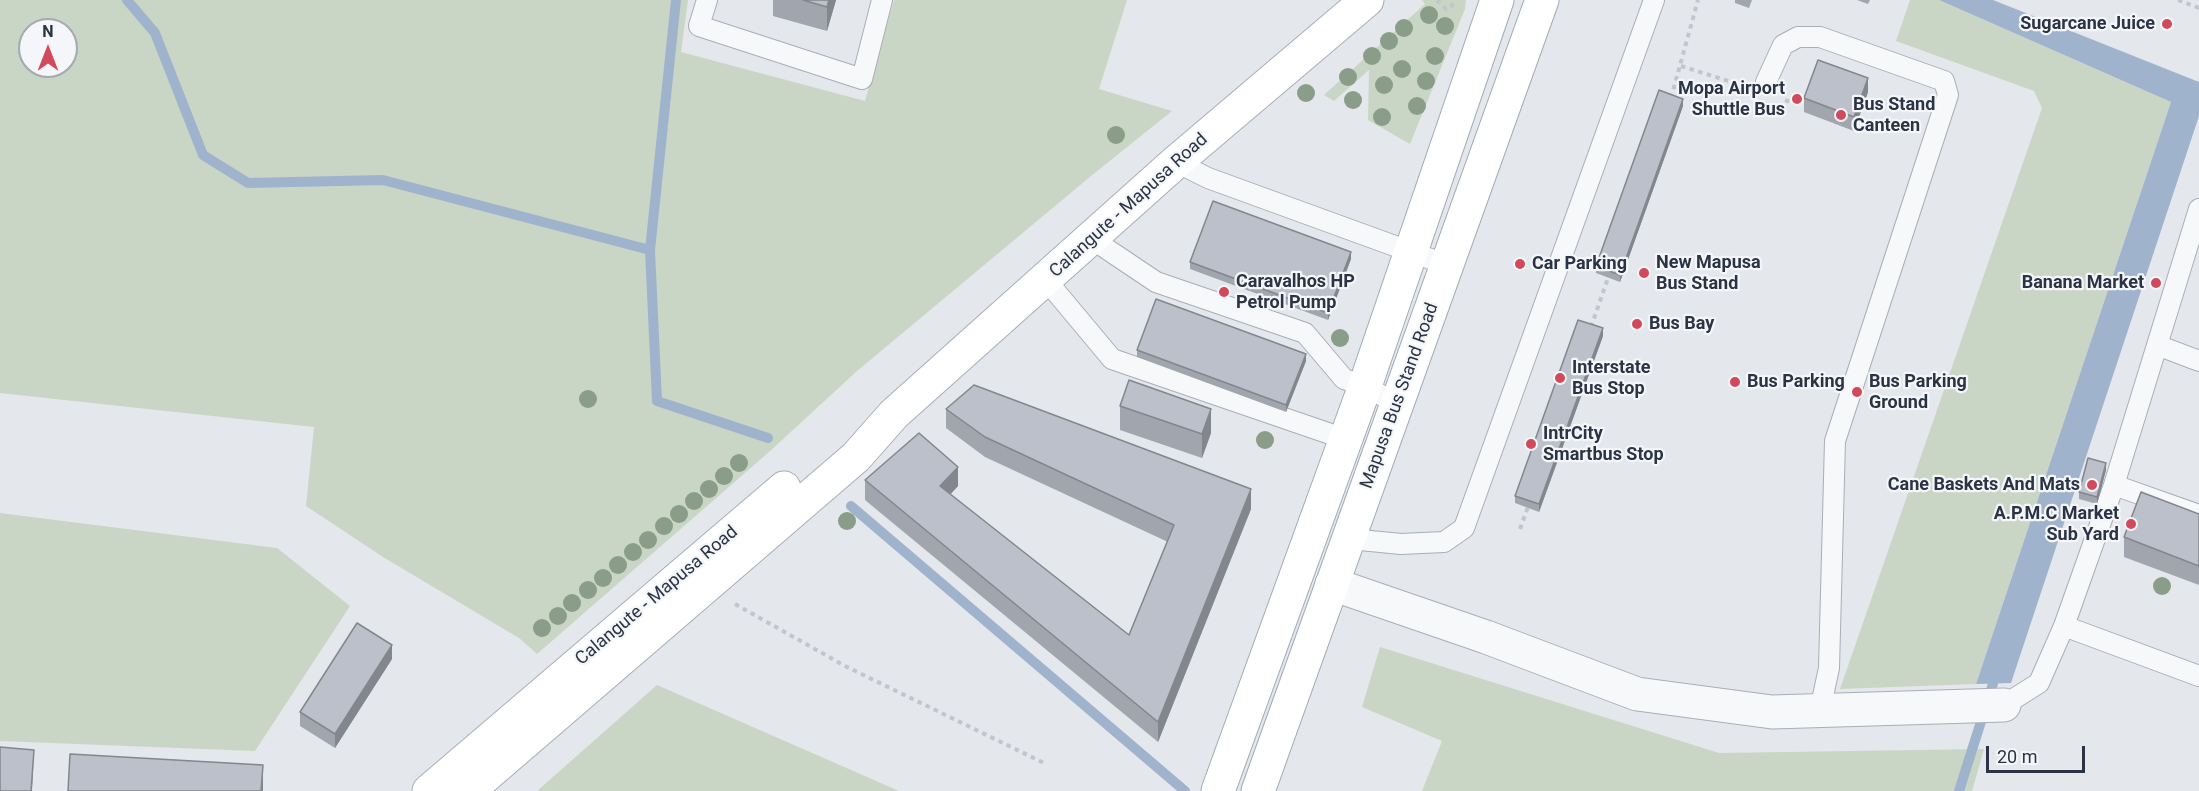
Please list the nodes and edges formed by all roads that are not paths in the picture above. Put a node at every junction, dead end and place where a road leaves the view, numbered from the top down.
1 (707, 0) edge
2 (882, 0) edge
3 (1367, 0) edge
4 (1497, 0) edge
5 (1542, 0) edge
6 (1654, 0) edge
7 (1766, 82) dead end
8 (1176, 162) junction
9 (2199, 209) edge
10 (1092, 239) junction
11 (1410, 253) junction
12 (2192, 255) edge
13 (1447, 266) junction
14 (1046, 280) junction
15 (2157, 345) junction
16 (2199, 361) edge
17 (1365, 386) junction
18 (1397, 404) junction
19 (894, 414) junction
20 (1345, 439) junction
21 (2114, 485) junction
22 (2198, 512) edge
23 (1350, 539) junction
24 (1332, 584) junction
25 (2064, 626) junction
26 (2199, 676) edge
27 (2004, 705) joint
28 (1820, 710) junction
29 (429, 791) edge
30 (468, 791) edge
31 (1218, 791) edge
32 (1258, 791) edge

1 - 2 lane
3 - 8 main road, Calangute - Mapusa Road
4 - 11 main road, Mapusa Bus Stand Road
5 - 13 main road, Mapusa Bus Stand Road
6 - 23 lane
7 - 28 lane
8 - 10 main road, Calangute - Mapusa Road
8 - 11 lane
9 - 12 lane
10 - 14 main road, Calangute - Mapusa Road
10 - 17 lane
11 - 13 lane
11 - 17 main road, Mapusa Bus Stand Road
12 - 15 lane
13 - 18 main road, Mapusa Bus Stand Road
14 - 19 main road, Calangute - Mapusa Road
14 - 20 lane
15 - 16 lane
15 - 21 lane
17 - 18 lane
17 - 20 main road, Mapusa Bus Stand Road
18 - 23 main road, Mapusa Bus Stand Road
19 - 29 main road, Calangute - Mapusa Road
19 - 30 main road, Calangute - Mapusa Road
20 - 31 main road, Mapusa Bus Stand Road
21 - 22 lane
21 - 25 lane
23 - 24 main road, Mapusa Bus Stand Road
24 - 28 street
24 - 32 main road, Mapusa Bus Stand Road
25 - 26 lane
25 - 27 lane
27 - 28 street

